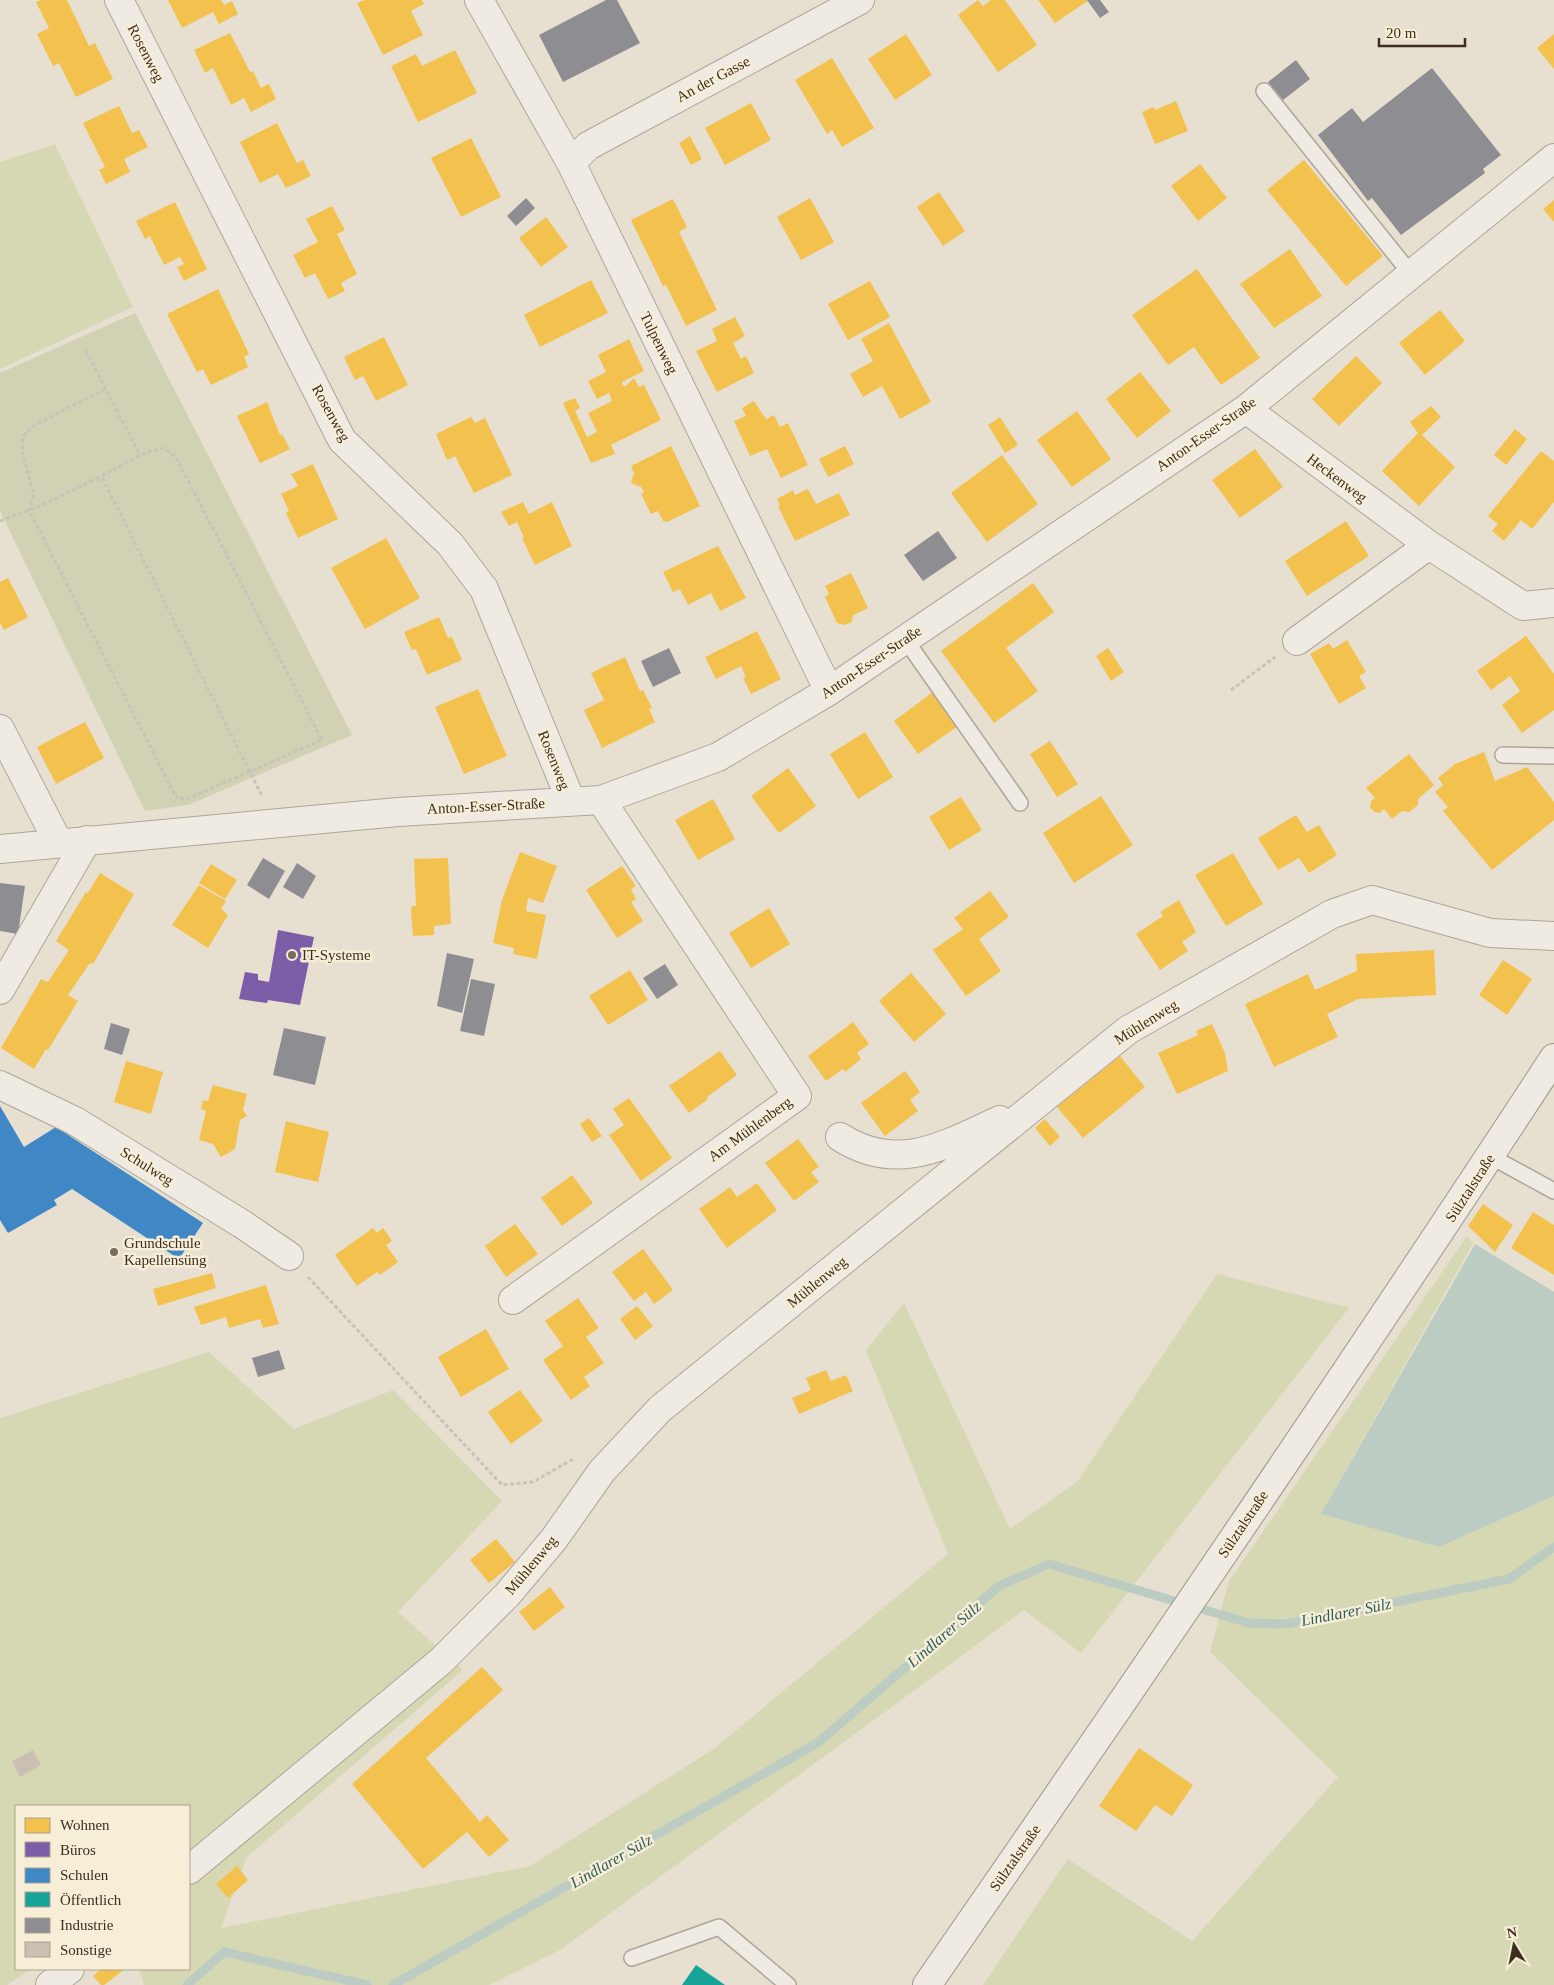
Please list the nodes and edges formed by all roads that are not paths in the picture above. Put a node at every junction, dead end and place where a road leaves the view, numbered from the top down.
1 (119, 0) edge
2 (479, 0) edge
3 (860, 0) edge
4 (1264, 91) dead end
5 (1554, 158) edge
6 (571, 163) junction
7 (1411, 274) junction
8 (1246, 409) junction
9 (1429, 546) junction
10 (1554, 603) edge
11 (905, 639) junction
12 (1297, 641) road end
13 (829, 691) junction
14 (0, 729) edge
15 (1503, 755) dead end
16 (1554, 756) edge
17 (601, 800) junction
18 (571, 801) junction
19 (1020, 803) dead end
20 (87, 840) junction
21 (58, 842) junction
22 (0, 849) edge
23 (1554, 936) edge
24 (0, 990) edge
25 (1554, 1058) edge
26 (0, 1085) edge
27 (1020, 1118) junction
28 (840, 1137) dead end
29 (1490, 1156) junction
30 (1554, 1191) edge
31 (289, 1256) road end
32 (513, 1300) dead end
33 (190, 1869) edge
34 (632, 1958) dead end
35 (69, 1970) edge
36 (50, 1985) edge
37 (788, 1985) edge
38 (927, 1985) edge

1 - 18 street, Rosenweg
2 - 6 street, Tulpenweg
3 - 6 street, An der Gasse
4 - 7 lane
5 - 7 street, Anton-Esser-Straße
6 - 13 street, Tulpenweg
7 - 8 street, Anton-Esser-Straße
8 - 9 street, Heckenweg
8 - 11 street, Anton-Esser-Straße
9 - 10 street, Heckenweg
9 - 12 street
11 - 13 street, Anton-Esser-Straße
11 - 19 lane
13 - 17 street, Anton-Esser-Straße
14 - 21 street
15 - 16 lane
17 - 18 street, Anton-Esser-Straße
17 - 32 street, Am Mühlenberg
18 - 20 street, Anton-Esser-Straße
20 - 21 street, Anton-Esser-Straße
20 - 24 street
21 - 22 street, Anton-Esser-Straße
23 - 27 street, Mühlenweg
25 - 29 street, Sülztalstraße
26 - 31 street, Schulweg
27 - 28 street
27 - 33 street, Mühlenweg
29 - 30 lane
29 - 38 street, Sülztalstraße
34 - 37 lane
35 - 36 street

